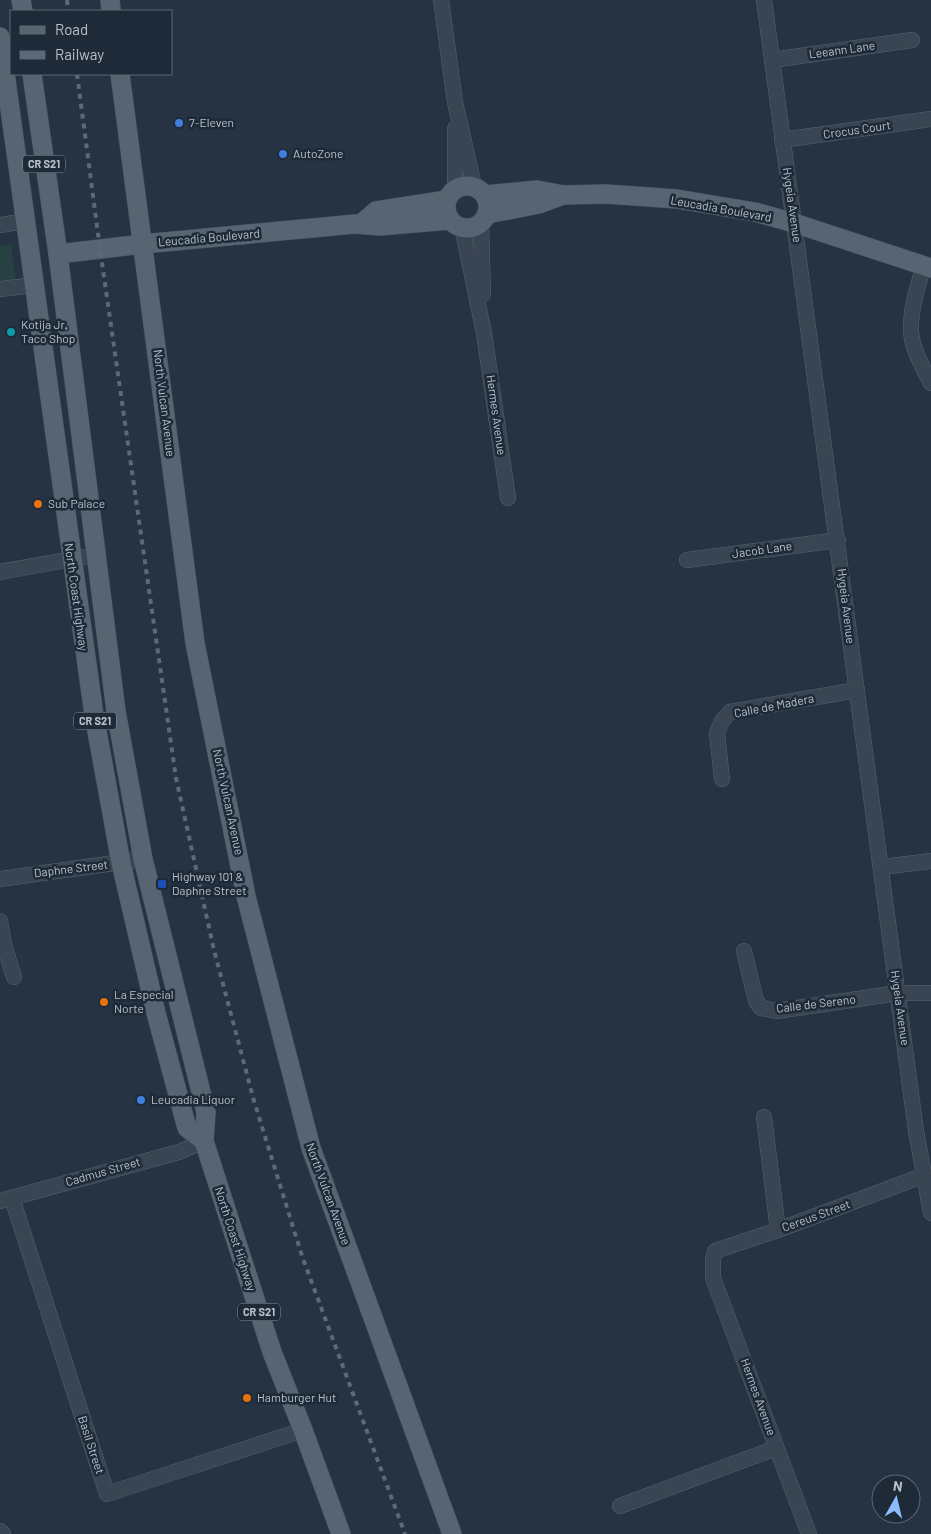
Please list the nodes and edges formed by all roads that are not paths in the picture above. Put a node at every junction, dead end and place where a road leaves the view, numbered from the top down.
1 (441, 0) edge
2 (764, 0) edge
3 (0, 37) edge
4 (912, 40) dead end
5 (772, 60) junction
6 (32, 75) edge
7 (120, 75) edge
8 (455, 102) junction
9 (931, 119) edge
10 (782, 140) junction
11 (451, 195) junction
12 (482, 205) junction
13 (25, 220) junction
14 (456, 223) junction
15 (794, 223) junction
16 (361, 224) junction
17 (0, 225) edge
18 (143, 244) junction
19 (58, 254) junction
20 (927, 266) edge
21 (35, 285) junction
22 (0, 289) edge
23 (484, 333) junction
24 (931, 383) edge
25 (508, 498) dead end
26 (838, 540) junction
27 (96, 555) junction
28 (71, 559) junction
29 (687, 560) dead end
30 (0, 572) edge
31 (857, 690) junction
32 (722, 779) dead end
33 (143, 859) junction
34 (931, 861) edge
35 (121, 863) junction
36 (882, 867) junction
37 (0, 879) edge
38 (0, 921) edge
39 (744, 951) dead end
40 (14, 977) dead end
41 (898, 993) junction
42 (931, 993) edge
43 (764, 1118) dead end
44 (204, 1141) junction
45 (925, 1175) junction
46 (6, 1199) edge
47 (931, 1213) edge
48 (778, 1230) junction
49 (713, 1260) joint
50 (303, 1430) junction
51 (776, 1448) junction
52 (620, 1506) dead end
53 (0, 1531) edge
54 (3, 1534) edge
55 (341, 1534) edge
56 (452, 1534) edge
57 (809, 1534) edge

1 - 8 street, Hermes Avenue
2 - 5 street, Hygeia Avenue
3 - 13 main road, North Coast Highway / CR S21
4 - 5 street, Leeann Lane
5 - 10 street, Hygeia Avenue
6 - 19 main road, North Coast Highway / CR S21
7 - 18 main road, North Vulcan Avenue
8 - 11 street, Hermes Avenue
8 - 12 street, Hermes Avenue
9 - 10 street, Crocus Court
10 - 15 street, Hygeia Avenue
11 - 12 main road
11 - 14 main road
11 - 16 main road
12 - 14 main road
12 - 15 main road, Leucadia Boulevard
12 - 23 street, Hermes Avenue
13 - 17 street
13 - 21 main road, North Coast Highway / CR S21
14 - 16 main road, Leucadia Boulevard
14 - 23 street, Hermes Avenue
15 - 20 main road, Leucadia Boulevard
15 - 26 street, Hygeia Avenue
16 - 18 main road, Leucadia Boulevard
18 - 19 main road, Leucadia Boulevard
18 - 56 main road, North Vulcan Avenue
19 - 21 main road
19 - 27 main road, North Coast Highway / CR S21
20 - 24 street
21 - 22 street
21 - 28 main road, North Coast Highway / CR S21
23 - 25 street, Hermes Avenue
26 - 29 street, Jacob Lane
26 - 31 street, Hygeia Avenue
27 - 28 street
27 - 33 main road, North Coast Highway / CR S21
28 - 30 street
28 - 35 main road, North Coast Highway / CR S21
31 - 32 street, Calle de Madera
31 - 36 street, Hygeia Avenue
33 - 35 street, Daphne Street
33 - 44 main road, North Coast Highway / CR S21
34 - 36 street
35 - 37 street, Daphne Street
35 - 44 main road, North Coast Highway / CR S21
36 - 41 street, Hygeia Avenue
38 - 40 street
39 - 41 street, Calle de Sereno
41 - 42 street, Calle de Sereno
41 - 45 street, Hygeia Avenue
43 - 48 street
44 - 46 street, Cadmus Street
44 - 50 main road, North Coast Highway / CR S21
45 - 47 street, Hygeia Avenue
45 - 48 street, Cereus Street
46 - 50 street, Basil Street
48 - 49 street, Cereus Street
49 - 51 street, Hermes Avenue
50 - 55 main road, North Coast Highway / CR S21
51 - 52 street
51 - 57 street, Hermes Avenue
53 - 54 street

